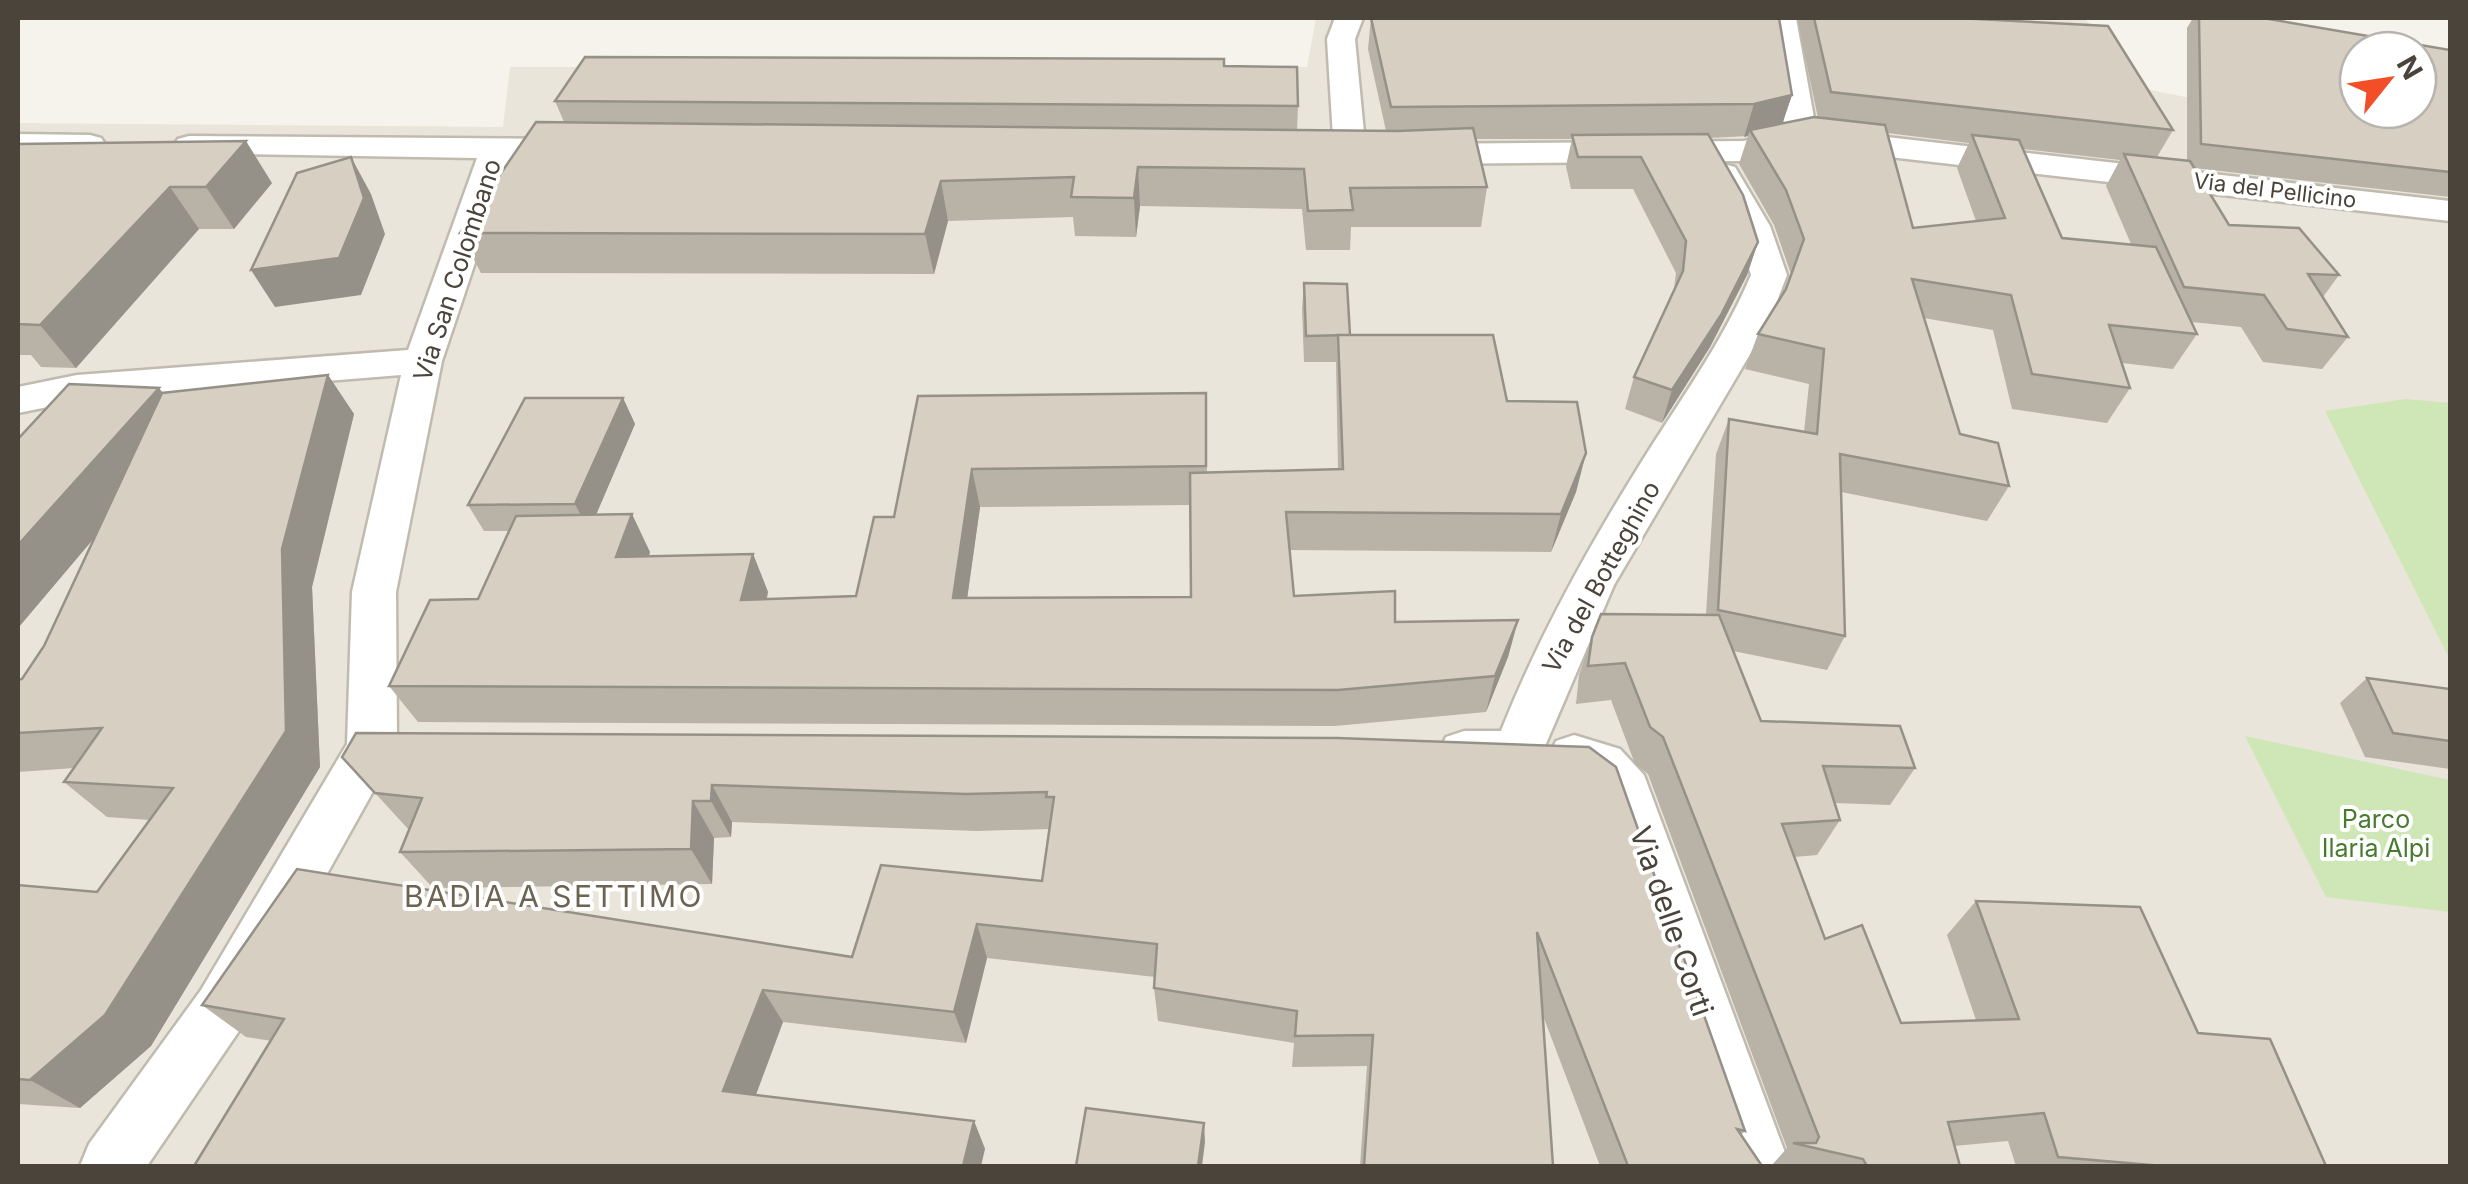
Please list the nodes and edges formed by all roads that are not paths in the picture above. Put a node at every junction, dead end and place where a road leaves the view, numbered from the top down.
1 (1349, 18) edge
2 (1782, 18) edge
3 (1802, 138) junction
4 (18, 144) edge
5 (118, 145) edge
6 (158, 145) edge
7 (497, 148) junction
8 (604, 149) edge
9 (1712, 152) junction
10 (1311, 154) edge
11 (1350, 154) junction
12 (2450, 211) edge
13 (423, 361) junction
14 (18, 400) edge
15 (1420, 752) edge
16 (1518, 752) junction
17 (111, 1166) edge
18 (1759, 1166) edge

1 - 11 street
2 - 3 street
3 - 9 street
3 - 12 street, Via del Pellicino
4 - 5 street
6 - 7 street, Via San Colombano
7 - 8 street
7 - 13 street, Via San Colombano
9 - 11 street
9 - 16 street, Via del Botteghino
10 - 11 street
13 - 14 street
13 - 17 street, Via San Colombano
15 - 16 street
16 - 18 street, Via delle Corti

